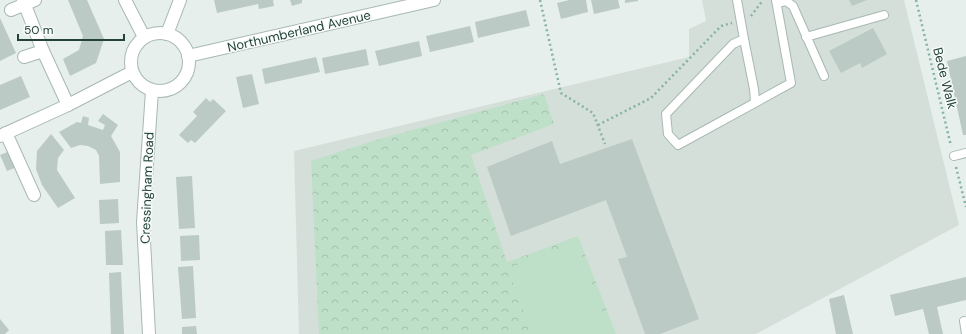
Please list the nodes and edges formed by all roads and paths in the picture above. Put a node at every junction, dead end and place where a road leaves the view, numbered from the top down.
1 (125, 0) edge
2 (180, 0) edge
3 (434, 0) edge
4 (540, 0) edge
5 (737, 0) edge
6 (763, 0) edge
7 (916, 0) edge
8 (27, 2) edge
9 (776, 2) edge
10 (11, 10) dead end
11 (884, 15) dead end
12 (740, 20) junction
13 (167, 34) junction
14 (144, 37) junction
15 (806, 37) junction
16 (744, 39) junction
17 (43, 51) junction
18 (188, 56) junction
19 (24, 57) dead end
20 (132, 72) junction
21 (824, 76) dead end
22 (152, 91) junction
23 (755, 102) junction
24 (68, 105) junction
25 (598, 125) junction
26 (3, 134) edge
27 (605, 144) dead end
28 (966, 153) edge
29 (954, 156) junction
30 (34, 195) dead end
31 (966, 207) edge
32 (964, 321) dead end
33 (149, 334) edge
34 (966, 334) edge

1 - 14 street
2 - 13 street
3 - 18 street, Northumberland Avenue
4 - 25 path
5 - 12 lane
6 - 12 path
7 - 29 path, Bede Walk
8 - 10 street
8 - 17 street
9 - 15 lane
9 - 23 lane
11 - 15 lane
12 - 16 lane
12 - 25 path
13 - 14 street
13 - 18 street
14 - 20 street
15 - 21 lane
16 - 23 lane
16 - 23 lane
17 - 19 street
17 - 24 street
18 - 22 street
20 - 22 street
20 - 24 street
22 - 33 street, Cressingham Road
24 - 26 street
25 - 27 path
26 - 30 street
28 - 29 lane
29 - 31 path, Bede Walk
32 - 34 lane

